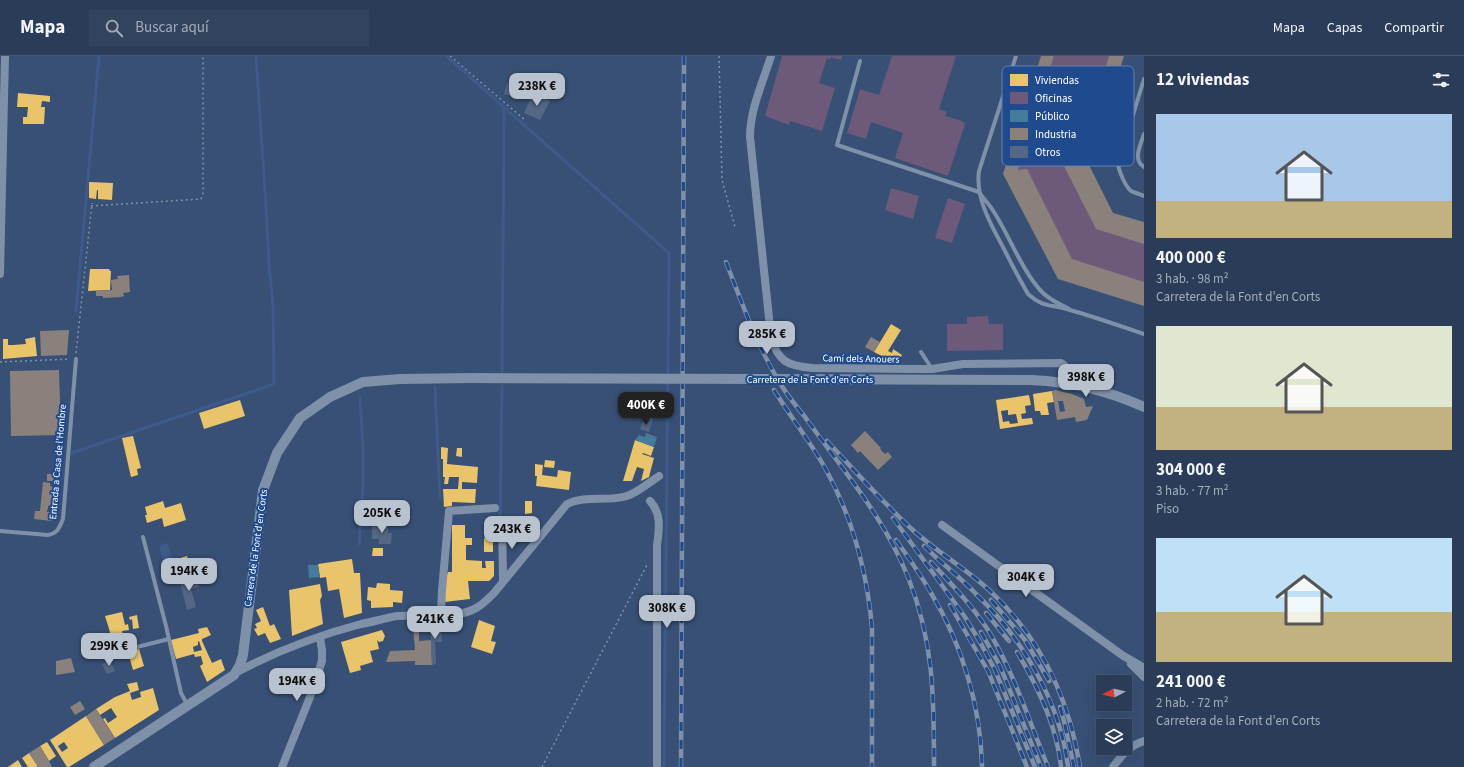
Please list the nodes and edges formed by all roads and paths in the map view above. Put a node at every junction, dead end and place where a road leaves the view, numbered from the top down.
1 (5, 56) edge
2 (203, 56) edge
3 (450, 56) edge
4 (719, 56) edge
5 (771, 56) edge
6 (1016, 56) edge
7 (860, 61) dead end
8 (1013, 66) edge
9 (1144, 79) edge
10 (1002, 100) edge
11 (1134, 112) edge
12 (525, 120) dead end
13 (1144, 134) edge
14 (1118, 166) edge
15 (1144, 167) edge
16 (979, 192) junction
17 (1, 194) edge
18 (1144, 196) edge
19 (92, 203) dead end
20 (91, 206) junction
21 (735, 227) dead end
22 (0, 274) edge
23 (1069, 309) junction
24 (1144, 334) edge
25 (921, 352) dead end
26 (76, 359) junction
27 (0, 362) edge
28 (932, 369) junction
29 (472, 378) joint
30 (1068, 383) junction
31 (1144, 407) edge
32 (659, 476) dead end
33 (650, 501) dead end
34 (496, 508) dead end
35 (502, 520) dead end
36 (942, 525) dead end
37 (0, 531) edge
38 (143, 537) dead end
39 (657, 546) junction
40 (503, 580) junction
41 (442, 615) junction
42 (320, 638) junction
43 (169, 639) junction
44 (133, 648) dead end
45 (1122, 654) junction
46 (1144, 668) edge
47 (237, 672) junction
48 (1144, 677) edge
49 (188, 706) junction
50 (1144, 741) edge
51 (94, 767) edge
52 (282, 767) edge
53 (542, 767) edge
54 (657, 767) edge
55 (1113, 767) edge

1 - 17 street
2 - 20 path
3 - 12 path
4 - 21 path
5 - 28 street, Camí dels Anouers
6 - 8 lane
7 - 16 lane
9 - 11 lane
10 - 16 lane
13 - 15 lane
14 - 18 lane
16 - 23 lane
16 - 23 lane
17 - 22 street
19 - 20 path
20 - 26 path
23 - 24 lane
25 - 28 lane
26 - 27 path
26 - 37 lane, Entrada a Casa de l'Hombre
28 - 30 street, Camí dels Anouers
29 - 30 street, Carretera de la Font d'en Corts, bridge
29 - 47 street, Carrera de la Font d'en Corts
30 - 31 street, Carretera de la Font d'en Corts
32 - 40 street
33 - 39 street
34 - 41 street
35 - 40 street
36 - 45 street
38 - 43 lane
39 - 53 path
39 - 54 street
40 - 41 street
41 - 42 street
42 - 47 street
42 - 52 street
43 - 44 lane
43 - 49 lane
45 - 46 street
45 - 48 street
47 - 49 street
49 - 51 street
50 - 55 street

